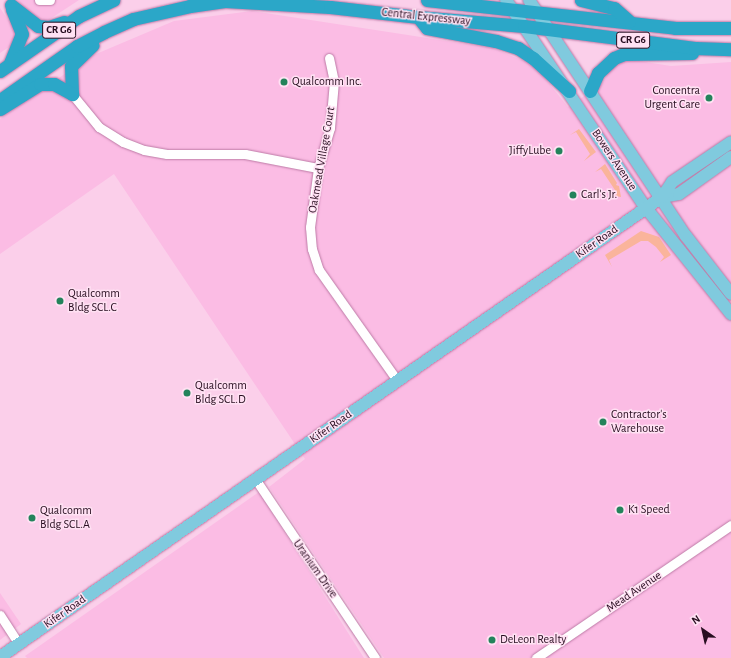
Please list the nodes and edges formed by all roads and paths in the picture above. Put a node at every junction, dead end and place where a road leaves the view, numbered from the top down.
1 (39, 0) edge
2 (50, 0) edge
3 (113, 0) edge
4 (428, 0) edge
5 (529, 0) edge
6 (581, 0) edge
7 (9, 3) edge
8 (510, 5) edge
9 (190, 6) junction
10 (538, 13) junction
11 (79, 16) junction
12 (418, 18) junction
13 (629, 21) junction
14 (524, 26) junction
15 (731, 28) edge
16 (549, 30) junction
17 (718, 49) junction
18 (731, 49) edge
19 (329, 58) dead end
20 (4, 68) edge
21 (568, 91) junction
22 (590, 91) junction
23 (72, 94) junction
24 (0, 100) edge
25 (0, 109) edge
26 (731, 142) edge
27 (731, 157) edge
28 (318, 168) junction
29 (662, 197) junction
30 (646, 208) junction
31 (731, 294) edge
32 (731, 314) edge
33 (397, 380) junction
34 (256, 480) junction
35 (731, 525) edge
36 (0, 615) edge
37 (19, 644) junction
38 (7, 655) edge
39 (376, 658) edge
40 (536, 658) edge

1 - 2 street
3 - 11 highway, CR G6
4 - 8 highway, Central Expressway / CR G6
5 - 10 main road, Bowers Avenue
6 - 13 highway
7 - 11 highway
7 - 20 highway
8 - 10 highway, Central Expressway / CR G6
8 - 14 main road, Bowers Avenue
9 - 12 highway, Central Expressway / CR G6
9 - 23 highway
9 - 24 highway, Central Expressway / CR G6
10 - 13 highway, Central Expressway / CR G6
10 - 16 main road, Bowers Avenue
11 - 20 highway, CR G6
12 - 14 highway, Central Expressway / CR G6
12 - 21 highway
13 - 15 highway, Central Expressway / CR G6
14 - 16 highway, Central Expressway / CR G6
14 - 21 main road, Bowers Avenue
16 - 17 highway, Central Expressway / CR G6
16 - 22 main road, Bowers Avenue
17 - 18 highway, Central Expressway / CR G6
17 - 22 highway
19 - 28 street, Oakmead Village Court
21 - 30 main road, Bowers Avenue
22 - 29 main road, Bowers Avenue
23 - 25 highway
23 - 28 street
26 - 29 main road
27 - 29 main road
28 - 33 street, Oakmead Village Court
29 - 30 main road, Kifer Road
29 - 31 main road, Bowers Avenue
30 - 32 main road, Bowers Avenue
30 - 33 main road, Kifer Road
33 - 34 main road, Kifer Road
34 - 37 main road, Kifer Road
34 - 39 street, Uranium Drive
35 - 40 street, Mead Avenue
36 - 37 street
37 - 38 main road, Kifer Road

